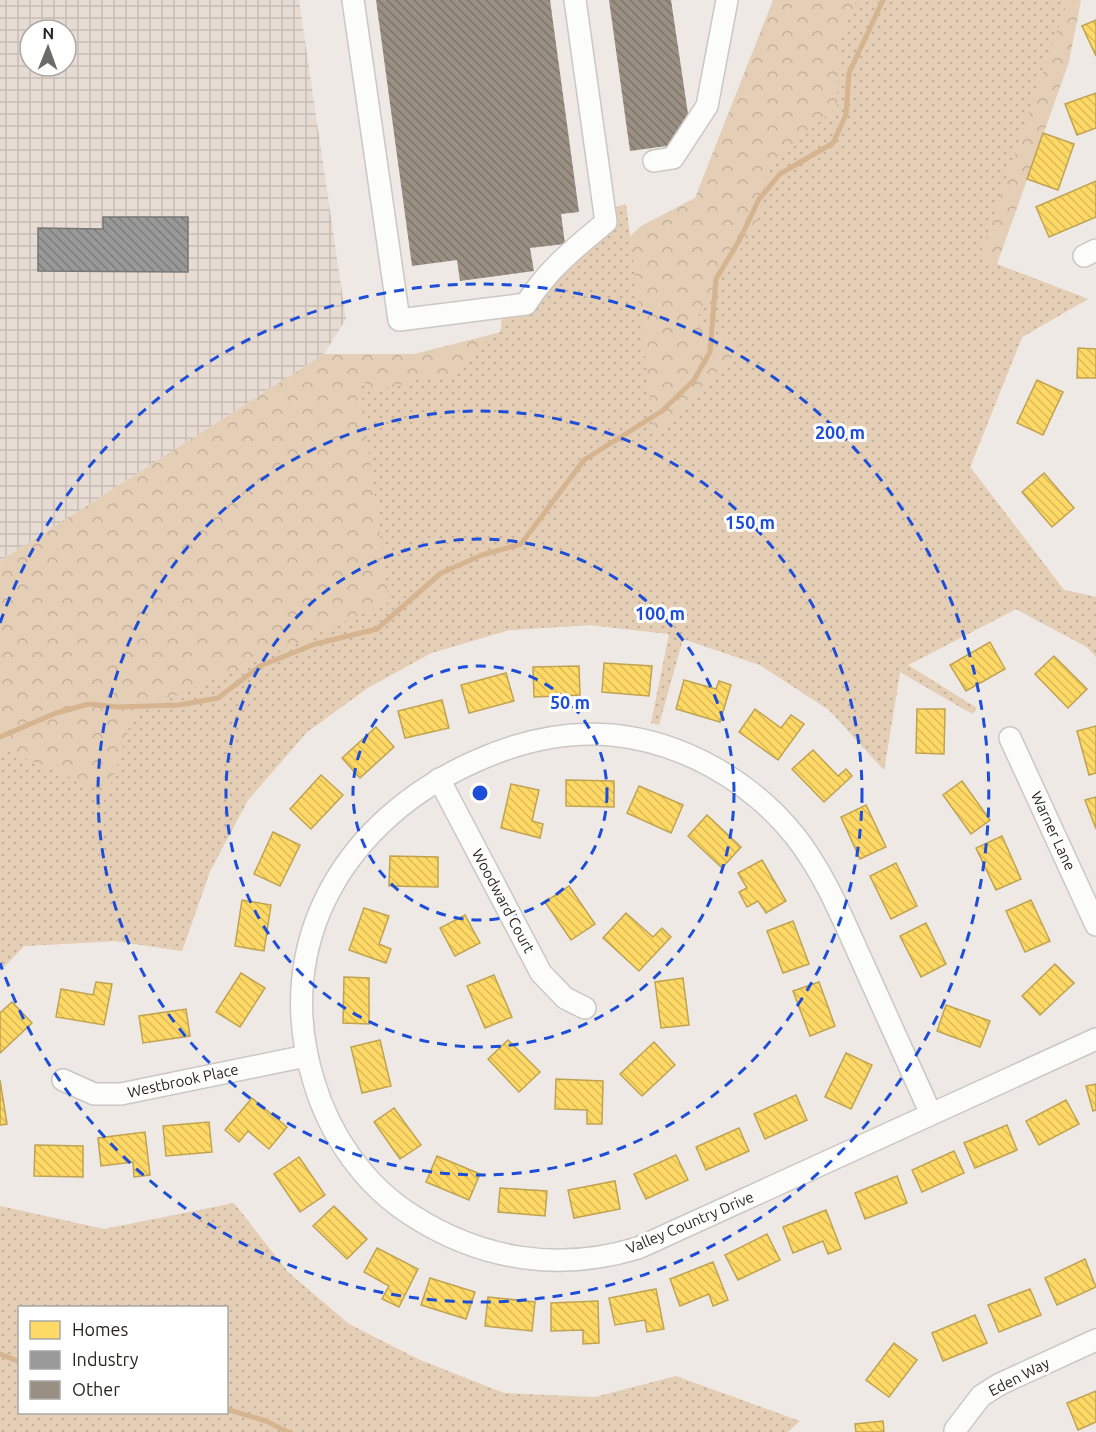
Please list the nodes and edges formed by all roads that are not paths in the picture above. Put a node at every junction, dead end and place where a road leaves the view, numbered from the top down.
1 (353, 0) edge
2 (575, 0) edge
3 (727, 0) edge
4 (654, 161) dead end
5 (1010, 738) dead end
6 (439, 779) junction
7 (1096, 924) edge
8 (585, 1008) dead end
9 (1096, 1039) edge
10 (306, 1056) junction
11 (63, 1080) dead end
12 (931, 1114) junction
13 (1096, 1340) edge
14 (955, 1430) dead end

1 - 2 street
3 - 4 street
5 - 7 street, Warner Lane
6 - 8 street, Woodward Court
6 - 10 street, Valley Country Drive
6 - 12 street, Valley Country Drive
9 - 12 street, Valley Country Drive
10 - 11 street, Westbrook Place
10 - 12 street, Valley Country Drive
13 - 14 street, Eden Way

